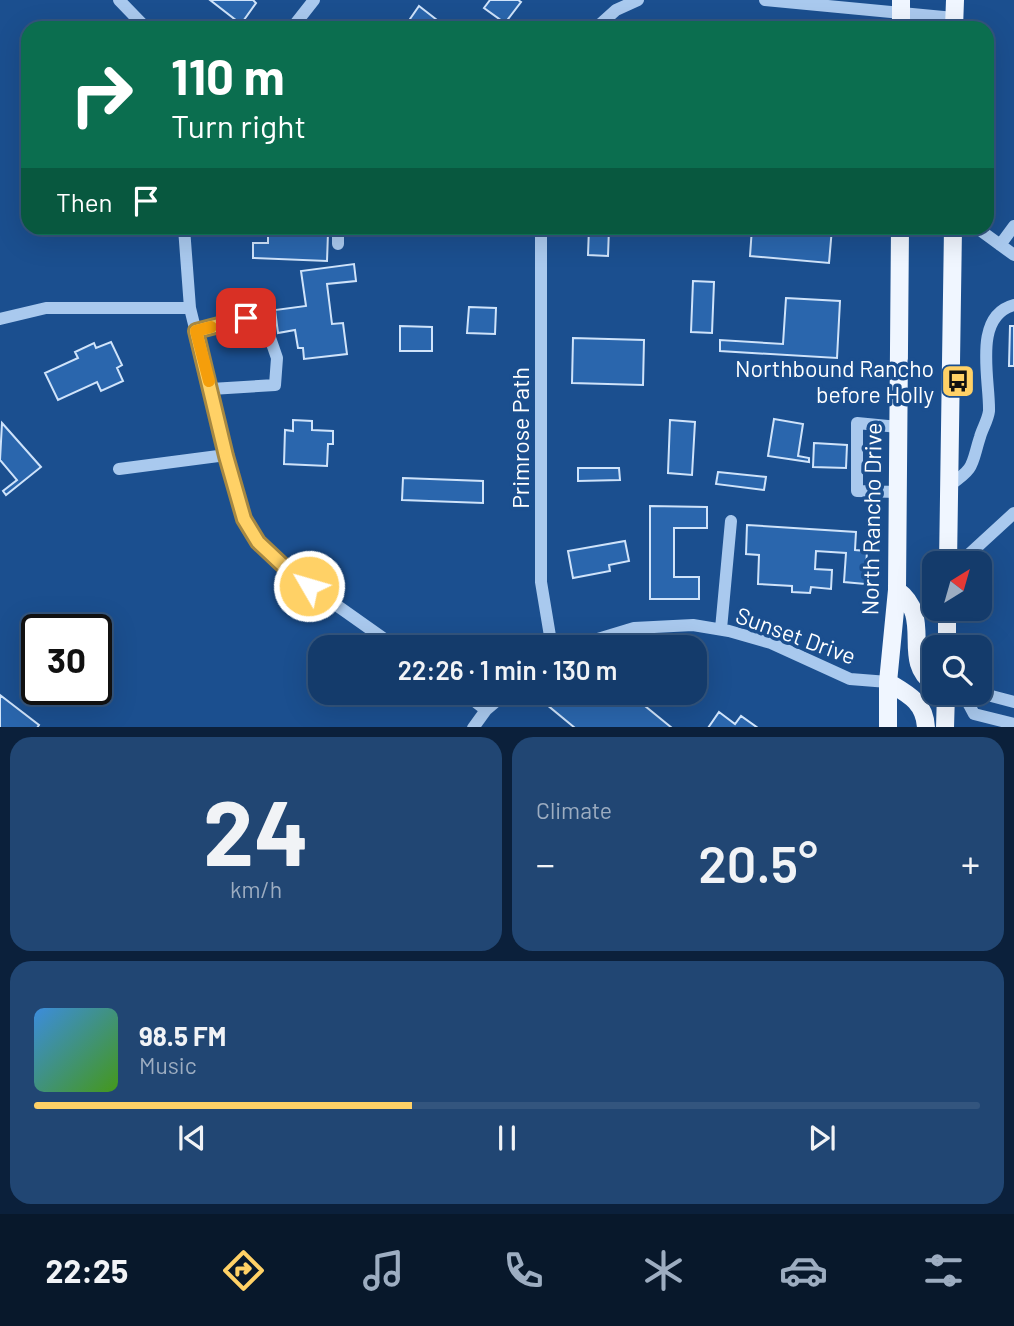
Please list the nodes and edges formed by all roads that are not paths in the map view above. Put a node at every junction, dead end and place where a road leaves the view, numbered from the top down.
1 (119, 0) edge
2 (314, 0) edge
3 (638, 0) edge
4 (765, 0) edge
5 (901, 14) edge
6 (954, 15) edge
7 (139, 21) edge
8 (298, 21) edge
9 (604, 21) edge
10 (1014, 226) edge
11 (185, 235) edge
12 (338, 235) edge
13 (541, 235) edge
14 (900, 235) edge
15 (953, 235) edge
16 (986, 235) edge
17 (338, 244) dead end
18 (1000, 245) junction
19 (1014, 255) edge
20 (1014, 304) edge
21 (190, 308) junction
22 (0, 319) edge
23 (196, 331) junction
24 (211, 389) junction
25 (898, 427) junction
26 (226, 456) junction
27 (119, 468) dead end
28 (950, 485) junction
29 (898, 492) junction
30 (1014, 513) edge
31 (731, 521) dead end
32 (948, 551) edge
33 (973, 551) edge
34 (897, 590) junction
35 (721, 629) junction
36 (379, 635) edge
37 (550, 635) edge
38 (611, 635) edge
39 (922, 669) edge
40 (887, 682) junction
41 (992, 696) edge
42 (1014, 702) edge
43 (480, 705) edge
44 (492, 705) edge
45 (946, 705) edge
46 (969, 705) edge
47 (486, 710) junction
48 (1014, 724) edge
49 (473, 727) edge
50 (888, 727) edge
51 (926, 727) edge
52 (945, 727) edge

1 - 7 street
2 - 8 street
3 - 9 street
4 - 5 street
5 - 6 street
10 - 18 street
11 - 21 street
12 - 17 street
13 - 37 street, Primrose Path
14 - 25 main road, North Rancho Drive
15 - 28 main road
16 - 18 street
18 - 19 street
20 - 28 street
21 - 22 street
21 - 23 street
23 - 24 street
23 - 24 street
24 - 26 street
25 - 29 main road, North Rancho Drive
25 - 29 street
26 - 27 street
26 - 36 street
28 - 32 main road
29 - 34 main road, North Rancho Drive
30 - 33 street
31 - 35 street
34 - 39 main road
34 - 40 main road, North Rancho Drive
35 - 38 street, Sunset Drive
35 - 40 street, Sunset Drive
40 - 50 main road, North Rancho Drive
40 - 51 main road
41 - 42 street
43 - 47 street
44 - 47 street
45 - 52 main road
46 - 48 street
47 - 49 street

